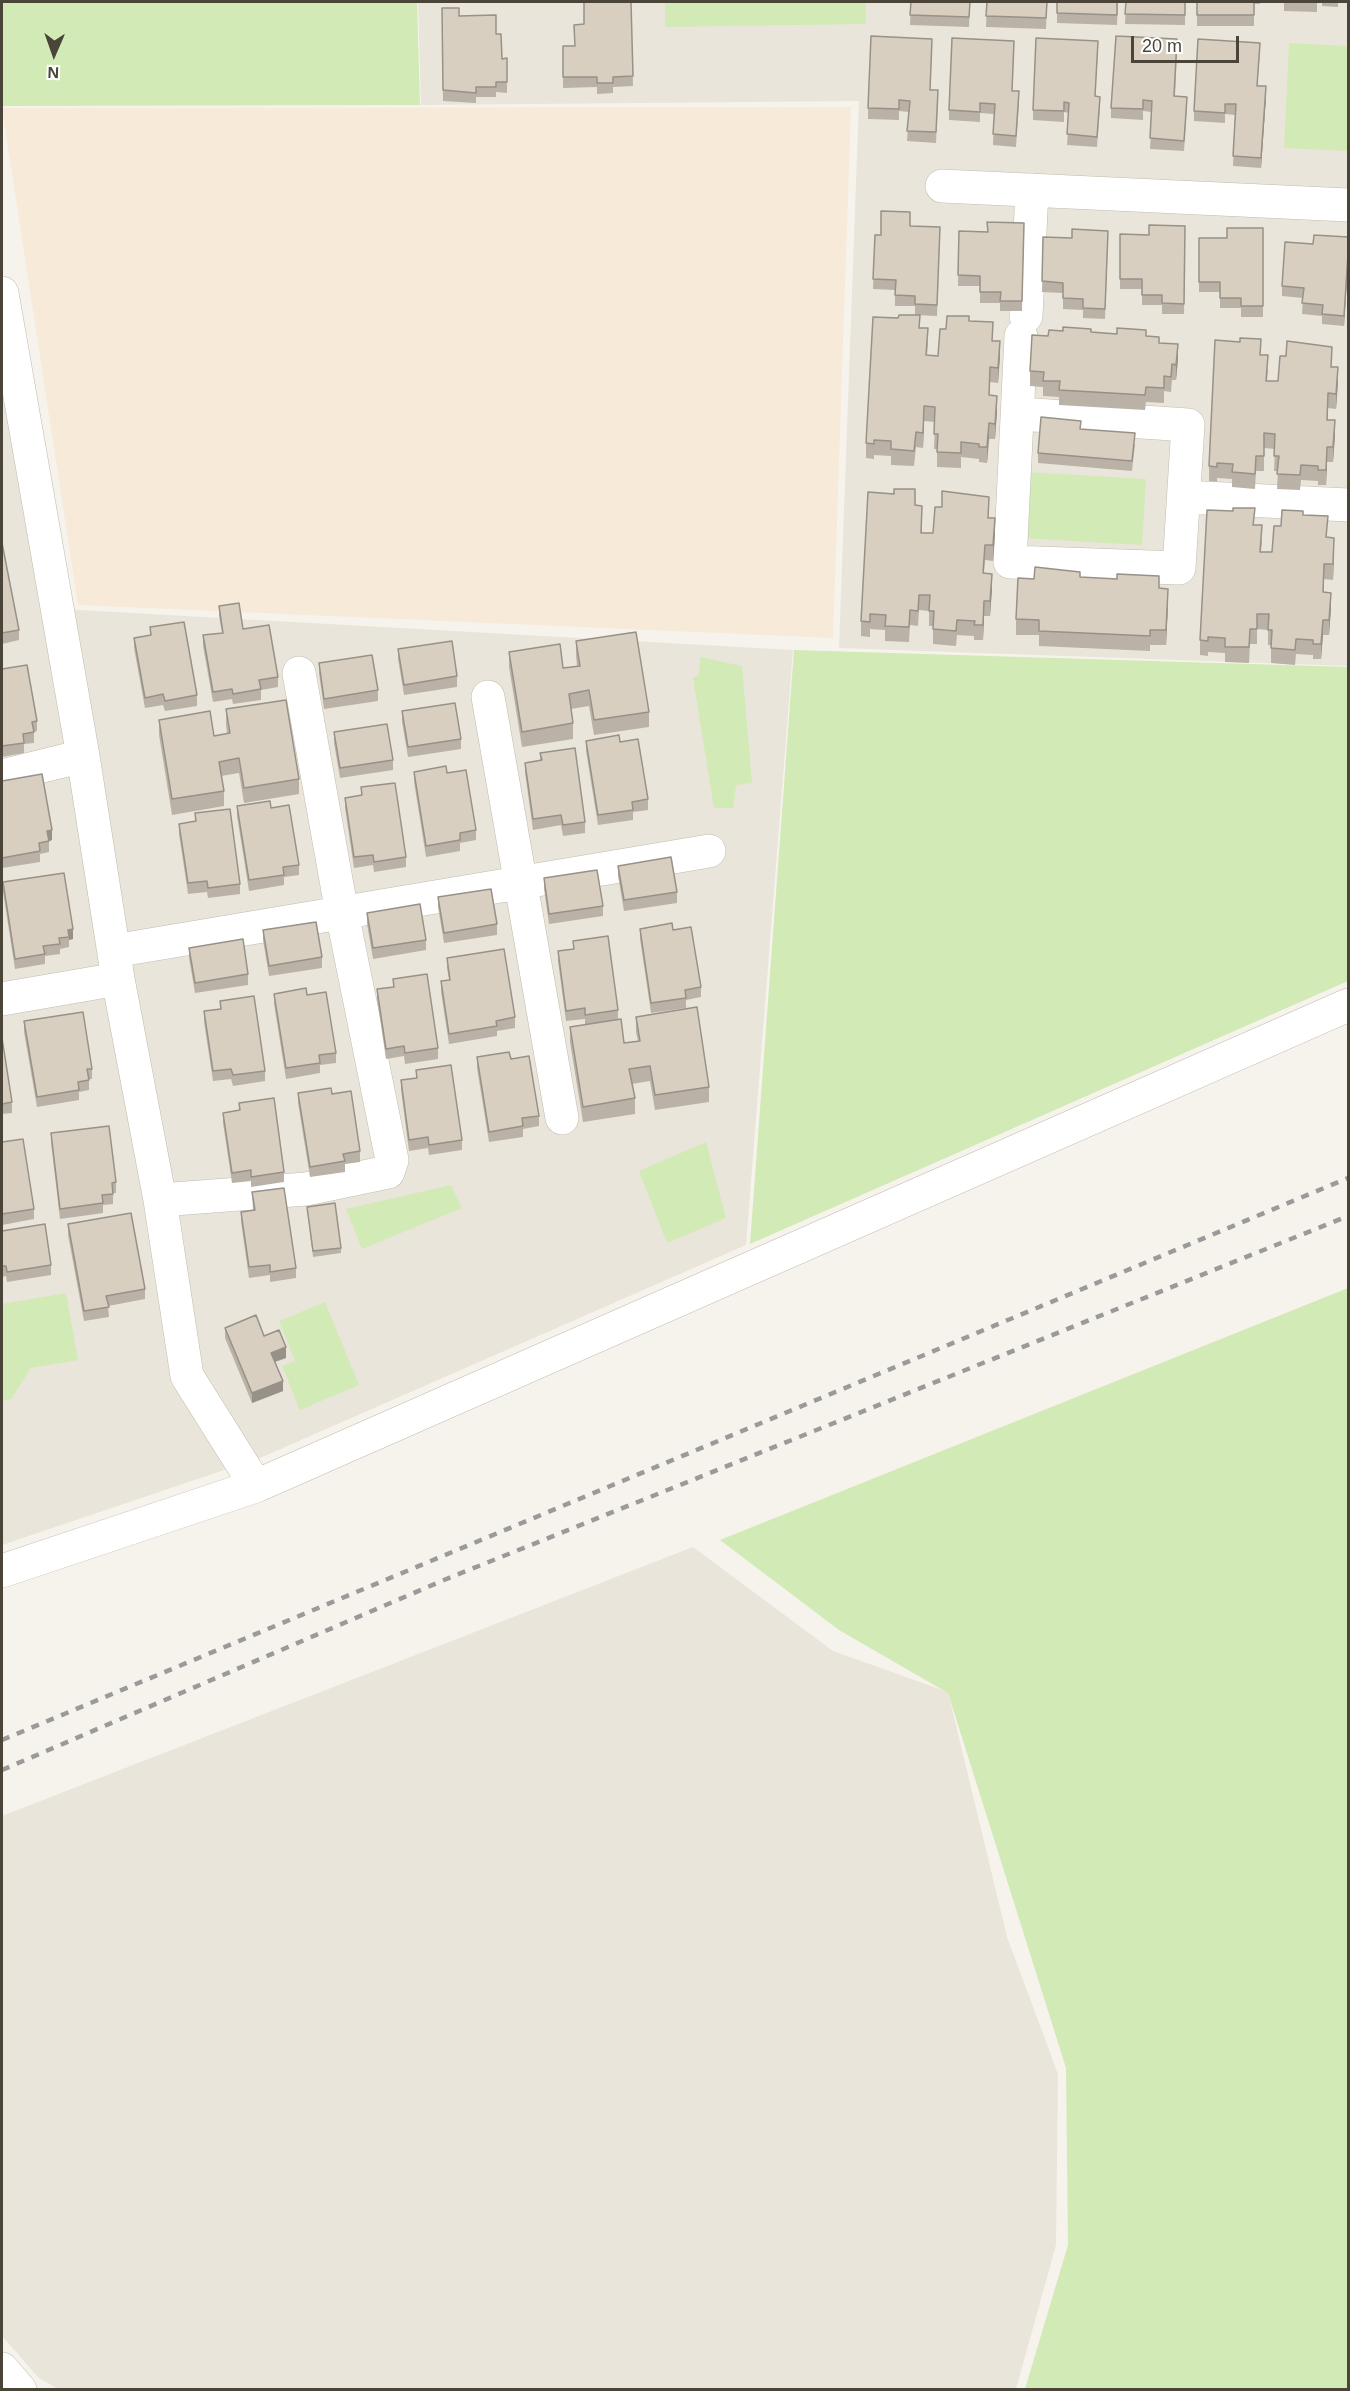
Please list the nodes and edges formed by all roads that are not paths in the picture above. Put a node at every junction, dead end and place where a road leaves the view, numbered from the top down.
1 (942, 186) dead end
2 (1032, 190) junction
3 (1348, 205) edge
4 (2, 293) edge
5 (1019, 414) junction
6 (1184, 497) junction
7 (1348, 505) edge
8 (299, 673) dead end
9 (488, 697) dead end
10 (83, 756) junction
11 (2, 776) edge
12 (709, 851) dead end
13 (520, 883) junction
14 (342, 913) junction
15 (116, 965) junction
16 (2, 999) edge
17 (1348, 1005) edge
18 (562, 1118) dead end
19 (160, 1200) junction
20 (256, 1486) junction
21 (2, 1571) edge
22 (2, 2369) edge
23 (20, 2390) edge

1 - 2 street
2 - 3 street
2 - 5 street
4 - 10 street
5 - 6 street
5 - 6 street
6 - 7 street
8 - 14 street
9 - 13 street
10 - 11 street
10 - 15 street
12 - 13 street
13 - 14 street
13 - 18 street
14 - 15 street
14 - 19 street
15 - 16 street
15 - 19 street
17 - 20 street
19 - 20 street
20 - 21 street
22 - 23 street

